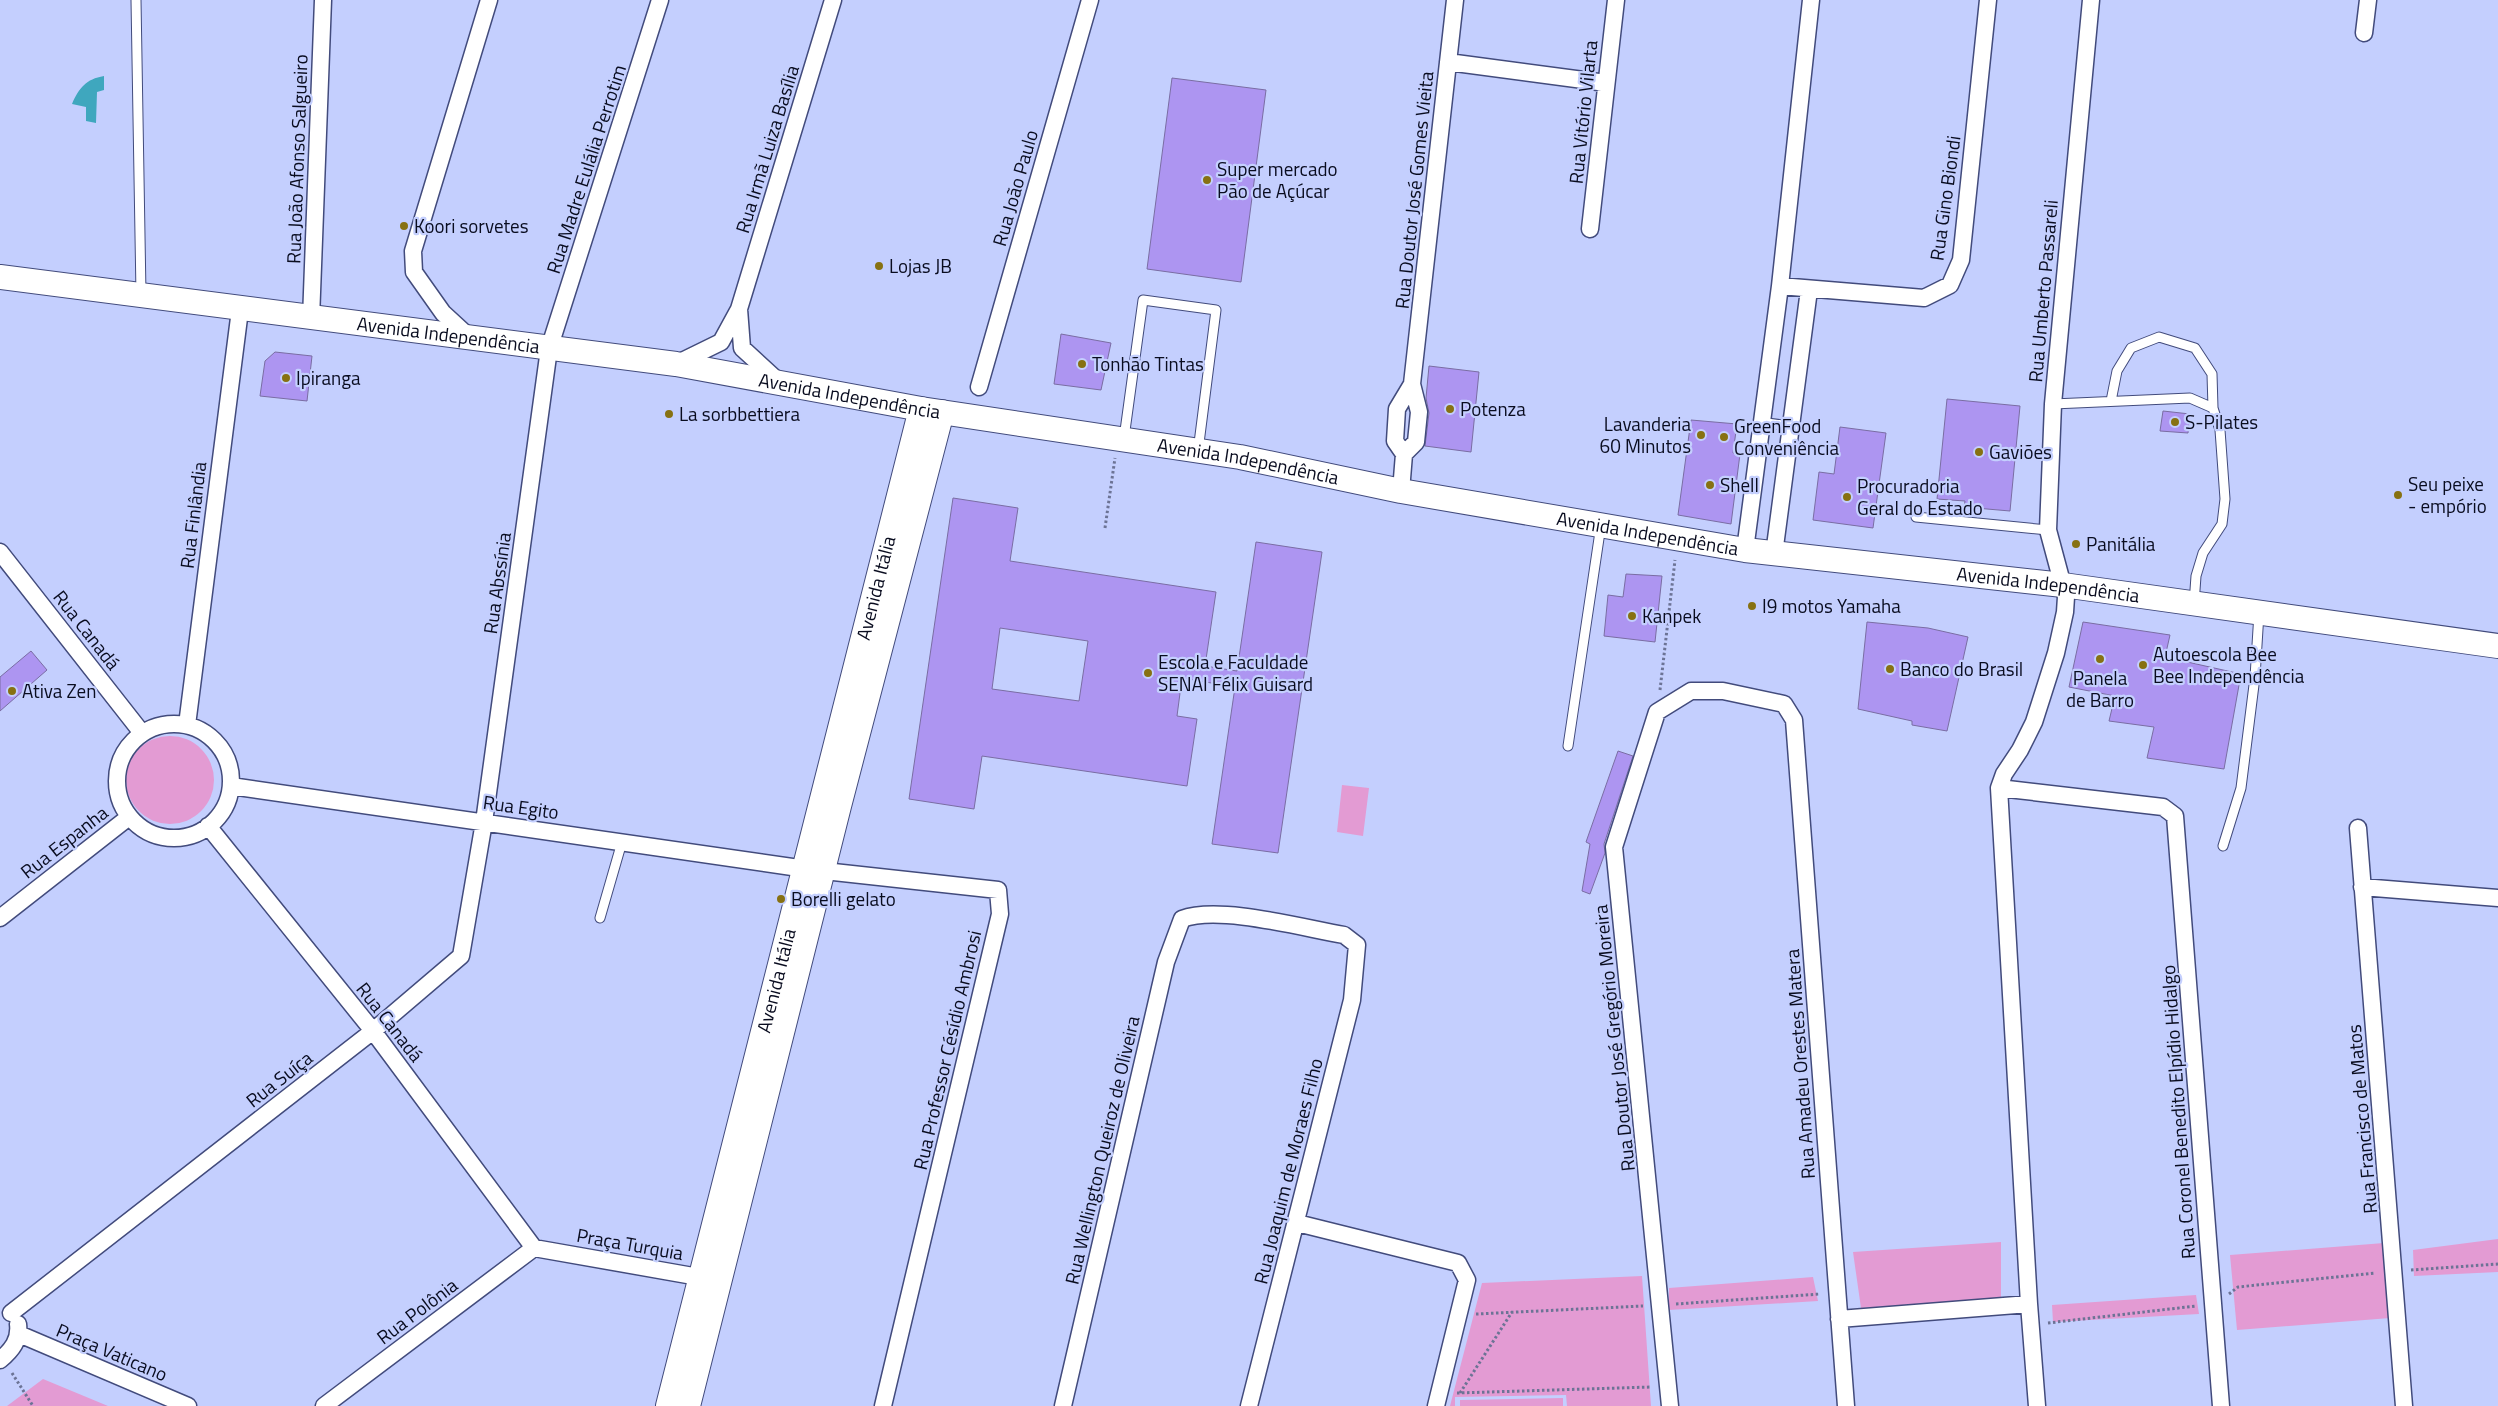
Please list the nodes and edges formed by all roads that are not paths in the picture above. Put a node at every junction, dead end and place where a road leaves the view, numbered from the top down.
1 (136, 0) edge
2 (323, 0) edge
3 (489, 0) edge
4 (660, 0) edge
5 (833, 0) edge
6 (1090, 0) edge
7 (1455, 0) edge
8 (1616, 0) edge
9 (1811, 0) edge
10 (1988, 0) edge
11 (2091, 0) edge
12 (2368, 0) edge
13 (2364, 33) dead end
14 (1448, 62) junction
15 (1606, 83) junction
16 (1590, 229) dead end
17 (0, 278) edge
18 (1780, 286) junction
19 (1808, 290) junction
20 (142, 297) junction
21 (739, 309) junction
22 (240, 310) junction
23 (311, 319) junction
24 (468, 336) junction
25 (549, 349) junction
26 (676, 364) junction
27 (779, 382) junction
28 (1412, 384) junction
29 (979, 387) dead end
30 (2111, 401) junction
31 (2053, 404) junction
32 (2213, 408) junction
33 (932, 410) junction
34 (1760, 422) junction
35 (1790, 426) junction
36 (1121, 438) junction
37 (1198, 451) junction
38 (1404, 454) junction
39 (1401, 491) junction
40 (1916, 517) dead end
41 (1601, 525) junction
42 (2048, 530) junction
43 (1745, 550) junction
44 (0, 552) edge
45 (1774, 554) junction
46 (2063, 585) junction
47 (2194, 604) junction
48 (2259, 613) junction
49 (2498, 646) edge
50 (1794, 720) joint
51 (187, 725) junction
52 (142, 733) junction
53 (1568, 746) dead end
54 (231, 786) junction
55 (1999, 788) junction
56 (129, 817) junction
57 (484, 822) junction
58 (208, 826) junction
59 (2358, 828) dead end
60 (622, 842) junction
61 (2223, 846) dead end
62 (814, 870) junction
63 (2362, 887) junction
64 (2498, 898) edge
65 (1195, 914) joint
66 (0, 918) edge
67 (600, 918) dead end
68 (373, 1031) junction
69 (1297, 1222) junction
70 (534, 1248) junction
71 (711, 1279) junction
72 (2028, 1304) junction
73 (5, 1312) edge
74 (1839, 1319) junction
75 (19, 1334) junction
76 (1, 1359) edge
77 (1437, 1400) edge
78 (188, 1406) edge
79 (324, 1406) edge
80 (668, 1406) edge
81 (688, 1406) edge
82 (883, 1406) edge
83 (1063, 1406) edge
84 (1249, 1406) edge
85 (1670, 1406) edge
86 (1846, 1406) edge
87 (2037, 1406) edge
88 (2221, 1406) edge
89 (2404, 1406) edge

1 - 20 lane
2 - 23 street, Rua João Afonso Salgueiro
3 - 24 street
4 - 25 street, Rua Madre Eulália Perrotim
5 - 21 street, Rua Irmã Luiza Basília
6 - 29 street, Rua João Paulo
7 - 14 street, Rua Doutor José Gomes Vieita
8 - 15 street, Rua Vitório Vilarta
9 - 18 street
10 - 19 street, Rua Gino Biondi
11 - 31 street, Rua Umberto Passareli
12 - 13 street
14 - 15 street
14 - 28 street, Rua Doutor José Gomes Vieita
15 - 16 street, Rua Vitório Vilarta
17 - 20 main road, Avenida Independência
18 - 19 street, Rua Gino Biondi
18 - 34 street
19 - 35 street
20 - 22 main road, Avenida Independência
21 - 26 street, Rua Irmã Luiza Basília
21 - 27 street, Rua Irmã Luiza Basília
22 - 23 main road, Avenida Independência
22 - 51 street, Rua Finlândia
23 - 24 main road, Avenida Independência
24 - 25 main road, Avenida Independência
25 - 26 main road, Avenida Independência
25 - 57 street, Rua Abssínia
26 - 27 main road, Avenida Independência
27 - 33 main road, Avenida Independência
28 - 38 street
28 - 38 street
30 - 31 lane
30 - 32 lane
30 - 32 lane
31 - 42 street, Rua Umberto Passareli
32 - 47 lane
33 - 36 main road, Avenida Independência
33 - 62 main road, Avenida Itália
34 - 35 lane
34 - 43 street
35 - 45 street
36 - 37 main road, Avenida Independência
36 - 37 lane
37 - 39 main road, Avenida Independência
38 - 39 street
39 - 41 main road, Avenida Independência
40 - 42 lane
41 - 43 main road, Avenida Independência
41 - 53 lane
42 - 46 street, Rua Umberto Passareli
43 - 45 main road, Avenida Independência
44 - 52 street, Rua Canadá
45 - 46 main road, Avenida Independência
46 - 47 main road, Avenida Independência
46 - 55 street, Rua Umberto Passareli
47 - 48 main road, Avenida Independência
48 - 49 main road, Avenida Independência
48 - 61 lane
50 - 74 street, Rua Amadeu Orestes Matera
50 - 85 street, Rua Doutor José Gregório Moreira
51 - 52 street
51 - 54 street
52 - 56 street
54 - 57 street, Rua Egito
54 - 58 street
55 - 72 street
55 - 88 street, Rua Coronel Benedito Elpídio Hidalgo
56 - 58 street
56 - 66 street, Rua Espanha
57 - 60 street, Rua Egito
57 - 68 street, Rua Suíça
58 - 68 street, Rua Canadá
59 - 63 street, Rua Francisco de Matos
60 - 62 street, Rua Egito
60 - 67 lane
62 - 71 main road, Avenida Itália
62 - 82 street, Rua Professor Césídio Ambrosi
63 - 64 street
63 - 89 street, Rua Francisco de Matos
65 - 69 street, Rua Joaquim de Moraes Filho
65 - 83 street, Rua Wellington Queiroz de Oliveira
68 - 70 street, Rua Canadá
68 - 73 street, Rua Suíça
69 - 77 street
69 - 84 street, Rua Joaquim de Moraes Filho
70 - 71 street, Praça Turquia
70 - 79 street, Rua Polônia
71 - 80 main road, Avenida Itália
71 - 81 main road, Avenida Itália
72 - 74 street
72 - 87 street
73 - 75 street
74 - 86 street, Rua Amadeu Orestes Matera
75 - 76 street
75 - 78 street, Praça Vaticano

